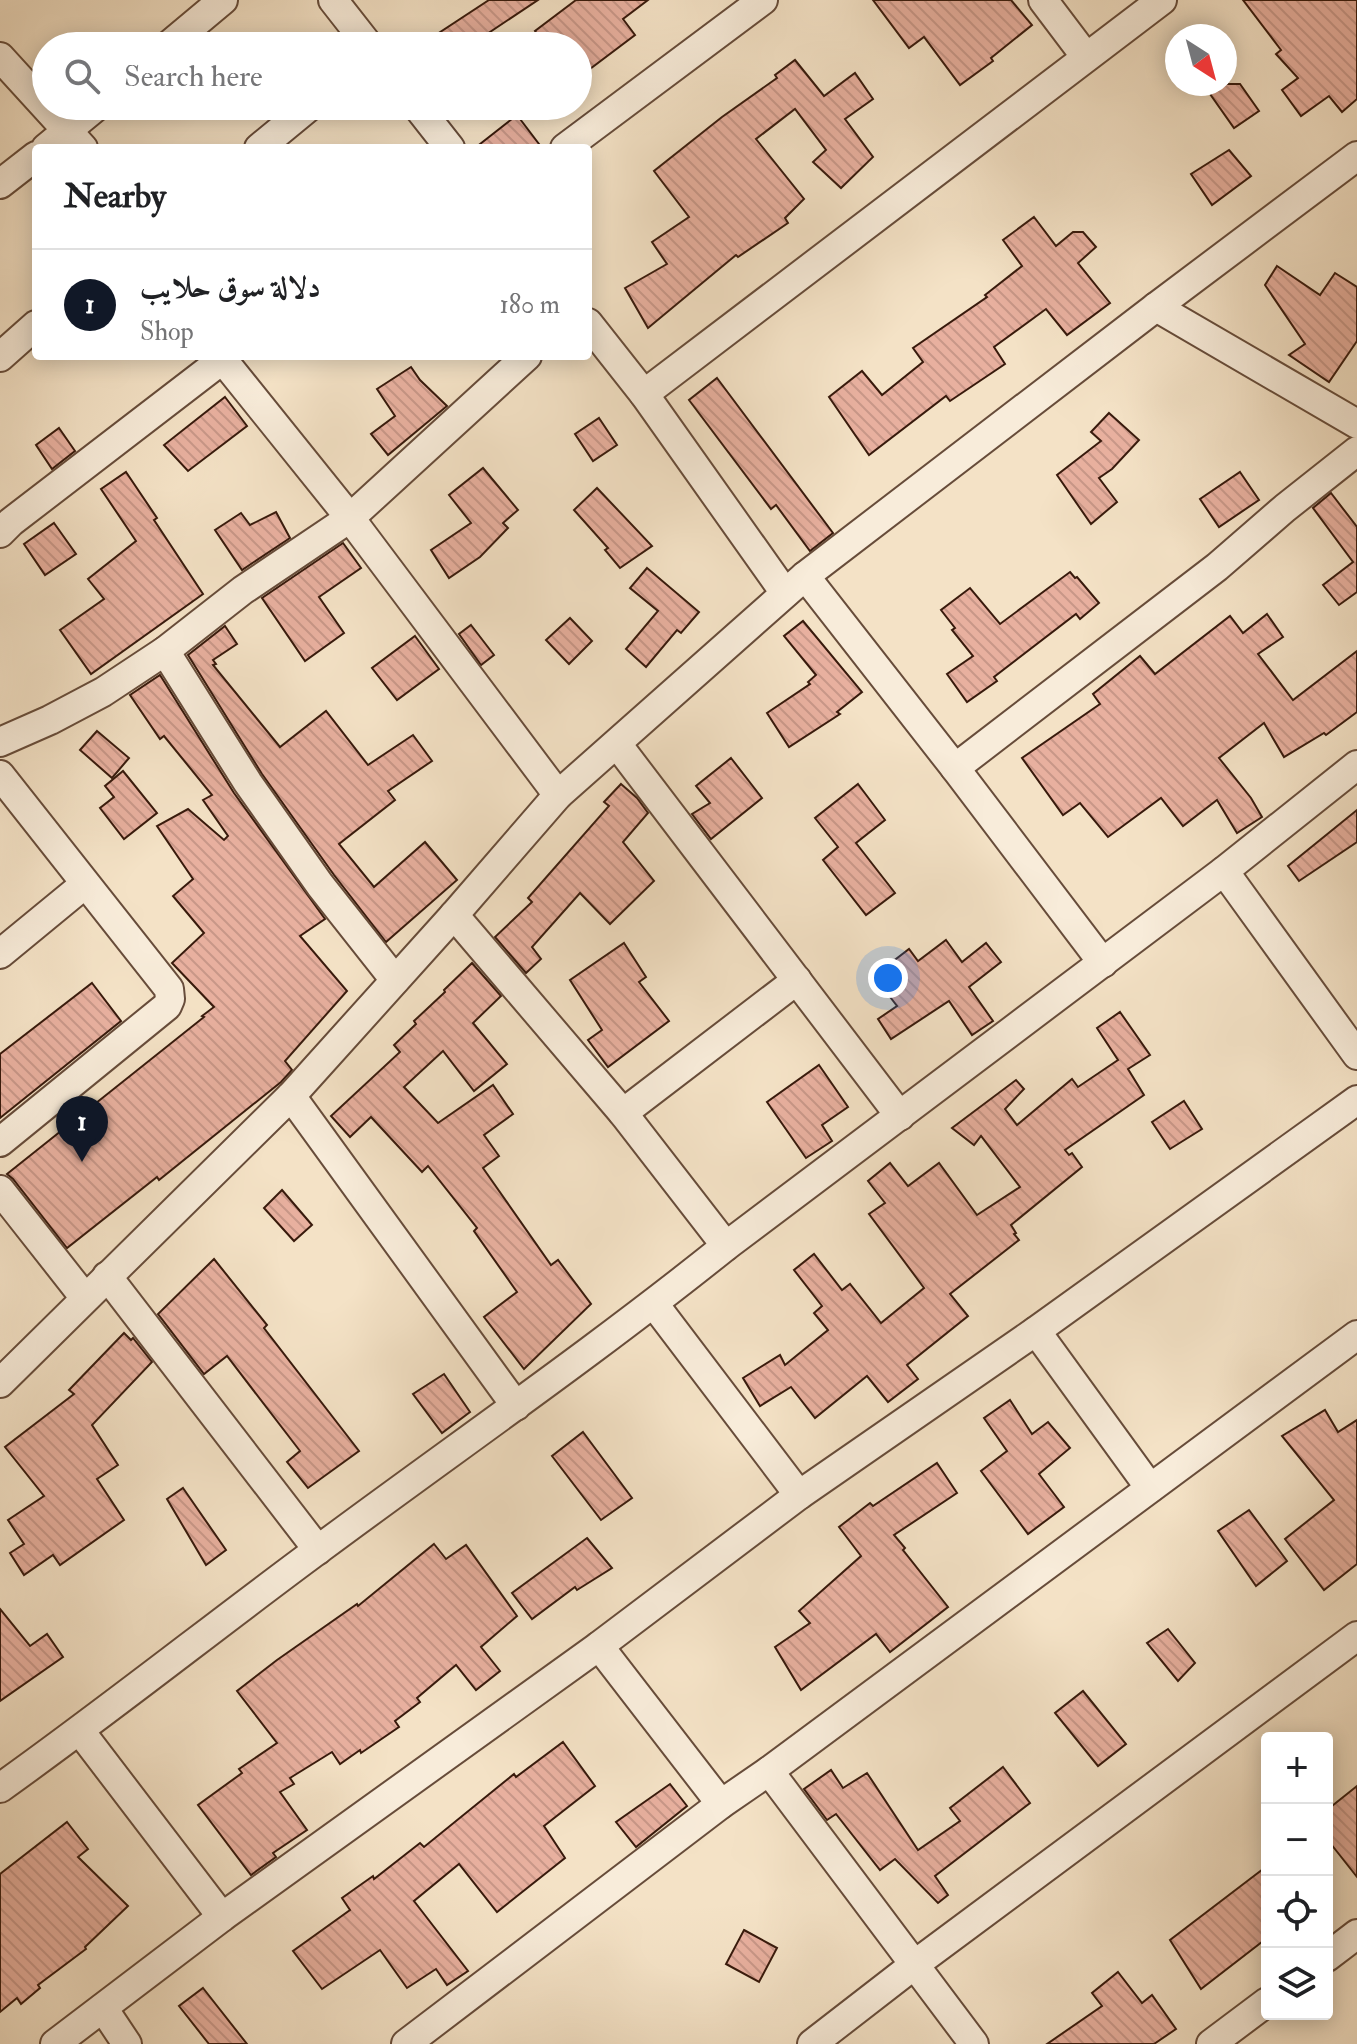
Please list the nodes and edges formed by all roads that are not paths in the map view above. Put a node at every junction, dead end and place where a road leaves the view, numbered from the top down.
1 (223, 0) edge
2 (763, 0) edge
3 (1043, 0) edge
4 (1162, 0) edge
5 (347, 5) edge
6 (185, 32) edge
7 (361, 32) edge
8 (0, 57) edge
9 (1086, 57) junction
10 (32, 98) edge
11 (49, 120) edge
12 (85, 120) edge
13 (293, 120) edge
14 (428, 120) edge
15 (66, 142) edge
16 (264, 144) edge
17 (447, 144) edge
18 (570, 144) edge
19 (1357, 156) edge
20 (32, 159) edge
21 (0, 184) edge
22 (1156, 307) junction
23 (592, 328) edge
24 (32, 329) edge
25 (0, 357) edge
26 (222, 360) edge
27 (227, 360) edge
28 (523, 360) edge
29 (644, 394) junction
30 (1357, 424) edge
31 (1357, 451) edge
32 (350, 518) junction
33 (4, 521) edge
34 (795, 584) junction
35 (165, 651) junction
36 (0, 742) edge
37 (617, 744) junction
38 (1357, 765) edge
39 (955, 768) junction
40 (4, 790) edge
41 (558, 795) junction
42 (1224, 871) junction
43 (85, 884) junction
44 (454, 915) junction
45 (0, 954) edge
46 (1103, 963) junction
47 (395, 980) junction
48 (797, 980) junction
49 (1357, 1055) edge
50 (291, 1096) junction
51 (1357, 1100) edge
52 (623, 1113) junction
53 (900, 1116) junction
54 (0, 1142) edge
55 (0, 1190) edge
56 (726, 1246) junction
57 (107, 1276) junction
58 (85, 1298) junction
59 (654, 1304) junction
60 (1036, 1331) junction
61 (1357, 1335) edge
62 (0, 1383) edge
63 (516, 1406) junction
64 (1150, 1488) junction
65 (799, 1495) junction
66 (318, 1550) junction
67 (1357, 1636) edge
68 (599, 1646) junction
69 (80, 1731) junction
70 (769, 1771) junction
71 (0, 1788) edge
72 (721, 1804) junction
73 (222, 1917) junction
74 (1357, 1934) edge
75 (1333, 1952) edge
76 (914, 1965) junction
77 (1261, 2006) edge
78 (103, 2008) junction
79 (55, 2044) edge
80 (127, 2044) edge
81 (406, 2044) edge
82 (812, 2044) edge
83 (974, 2044) edge
84 (1211, 2044) edge

1 - 6 street
2 - 18 street
3 - 9 street
4 - 9 street
5 - 7 street
8 - 10 street
9 - 29 street
11 - 15 street
12 - 15 street
13 - 16 street
14 - 17 street
19 - 22 street
20 - 21 street
22 - 30 street
22 - 34 street
23 - 29 street
24 - 25 street
26 - 33 street
27 - 32 street
28 - 32 street
29 - 34 street
31 - 39 street
32 - 35 street
32 - 41 street
34 - 37 street
34 - 39 street
35 - 36 street
35 - 47 street
37 - 41 street
37 - 48 street
38 - 42 street
39 - 46 street
40 - 43 street
41 - 44 street
42 - 46 street
42 - 49 street
43 - 45 street
43 - 54 street
44 - 47 street
44 - 52 street
46 - 53 street
47 - 50 street
48 - 52 street
48 - 53 street
50 - 57 street
50 - 63 street
51 - 60 street
52 - 56 street
53 - 56 street
55 - 58 street
56 - 59 street
57 - 58 street
57 - 66 street
58 - 62 street
59 - 63 street
59 - 65 street
60 - 64 street
60 - 65 street
61 - 64 street
63 - 66 street
64 - 70 street
65 - 68 street
66 - 69 street
67 - 76 street
68 - 72 street
68 - 73 street
69 - 71 street
69 - 73 street
70 - 72 street
70 - 76 street
72 - 81 street
73 - 78 street
74 - 75 street
76 - 82 street
76 - 83 street
77 - 84 street
78 - 79 street
78 - 80 street

